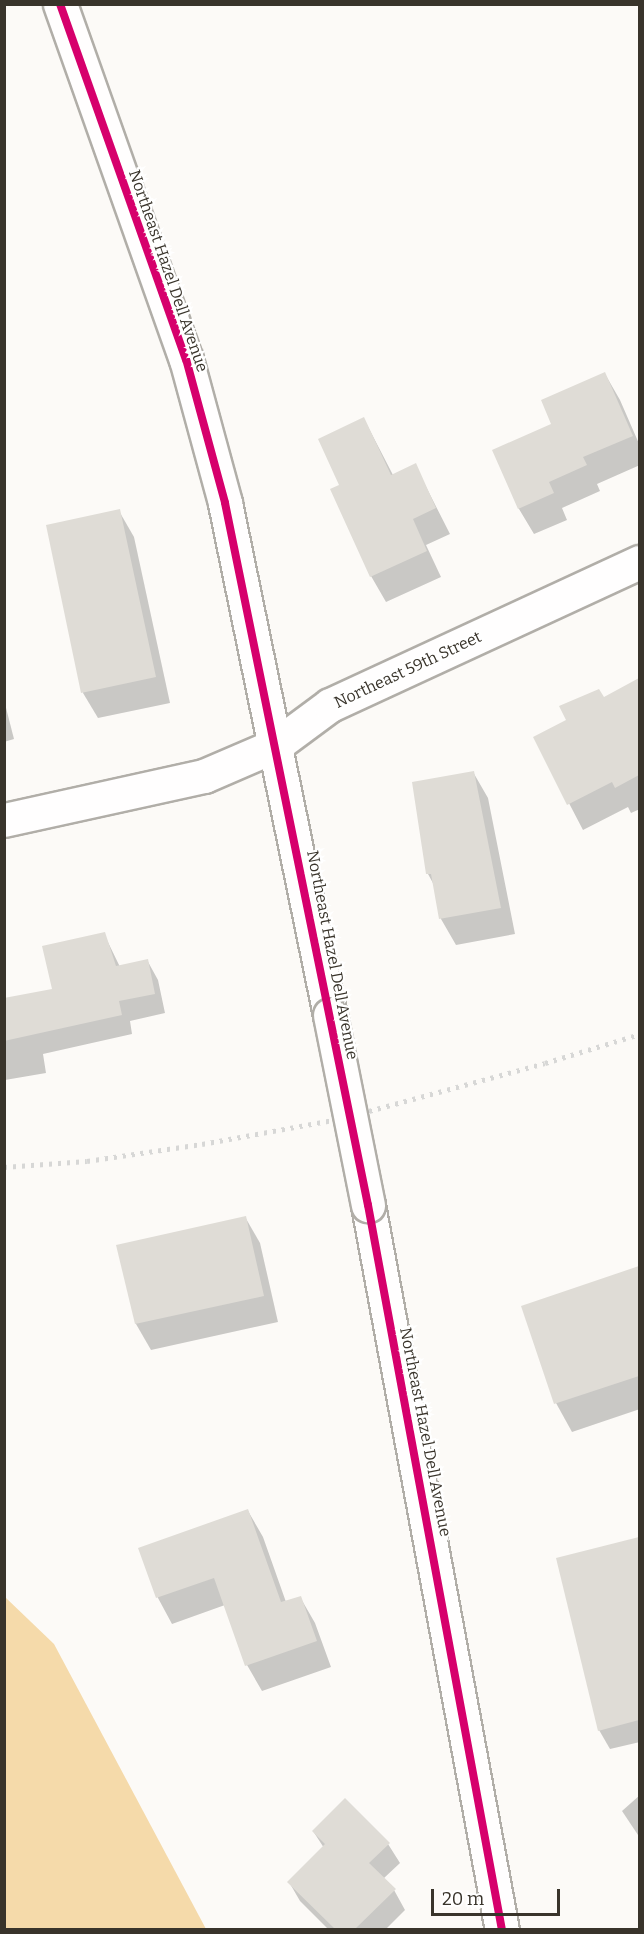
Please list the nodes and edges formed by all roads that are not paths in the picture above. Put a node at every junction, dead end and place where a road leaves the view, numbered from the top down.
1 (60, 4) edge
2 (639, 562) edge
3 (276, 745) junction
4 (4, 820) edge
5 (502, 1929) edge

1 - 3 street, Northeast Hazel Dell Avenue
2 - 3 street, Northeast 59th Street
3 - 4 street, Northeast 59th Street
3 - 5 street, Northeast Hazel Dell Avenue, bridge

